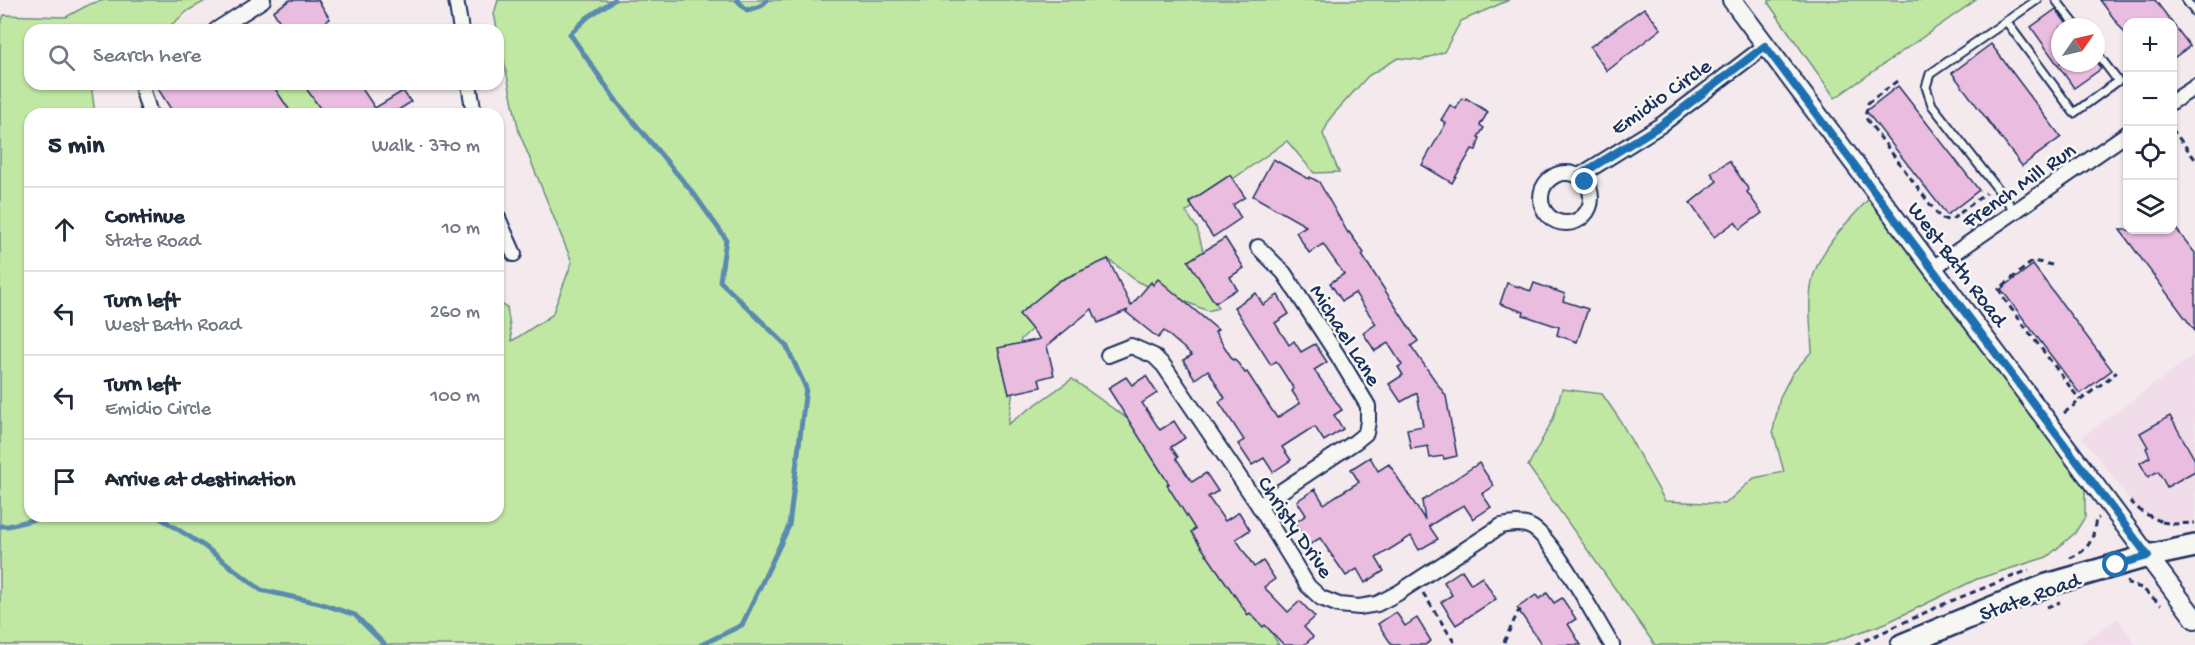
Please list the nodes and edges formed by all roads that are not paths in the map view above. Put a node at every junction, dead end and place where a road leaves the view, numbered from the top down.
1 (263, 0) edge
2 (456, 0) edge
3 (1732, 0) edge
4 (2037, 0) edge
5 (2056, 0) edge
6 (2186, 0) edge
7 (2195, 12) edge
8 (2070, 18) edge
9 (2007, 21) junction
10 (225, 24) edge
11 (460, 24) edge
12 (1765, 46) junction
13 (2105, 64) edge
14 (2195, 87) edge
15 (143, 90) edge
16 (470, 90) edge
17 (2177, 99) edge
18 (148, 108) edge
19 (473, 108) edge
20 (2123, 137) edge
21 (1578, 176) dead end
22 (2015, 211) junction
23 (504, 234) edge
24 (1258, 247) dead end
25 (514, 254) dead end
26 (1933, 268) junction
27 (1108, 356) dead end
28 (1259, 506) junction
29 (2195, 546) edge
30 (2148, 556) junction
31 (2195, 619) edge
32 (1612, 645) edge
33 (1902, 645) edge

1 - 10 street
2 - 11 street
3 - 12 street, West Bath Road
4 - 9 lane
5 - 8 lane
6 - 7 lane
9 - 13 lane
9 - 22 lane
12 - 21 street, Emidio Circle
12 - 26 street, West Bath Road
14 - 17 street
15 - 18 street
16 - 19 street
20 - 22 street, French Mill Run
22 - 26 street, French Mill Run
23 - 25 street
24 - 28 street, Michael Lane
26 - 30 street, West Bath Road
27 - 28 street, Christy Drive
28 - 32 street, Christy Drive
29 - 30 main road, State Road
30 - 31 street, West Bath Road
30 - 33 main road, State Road

